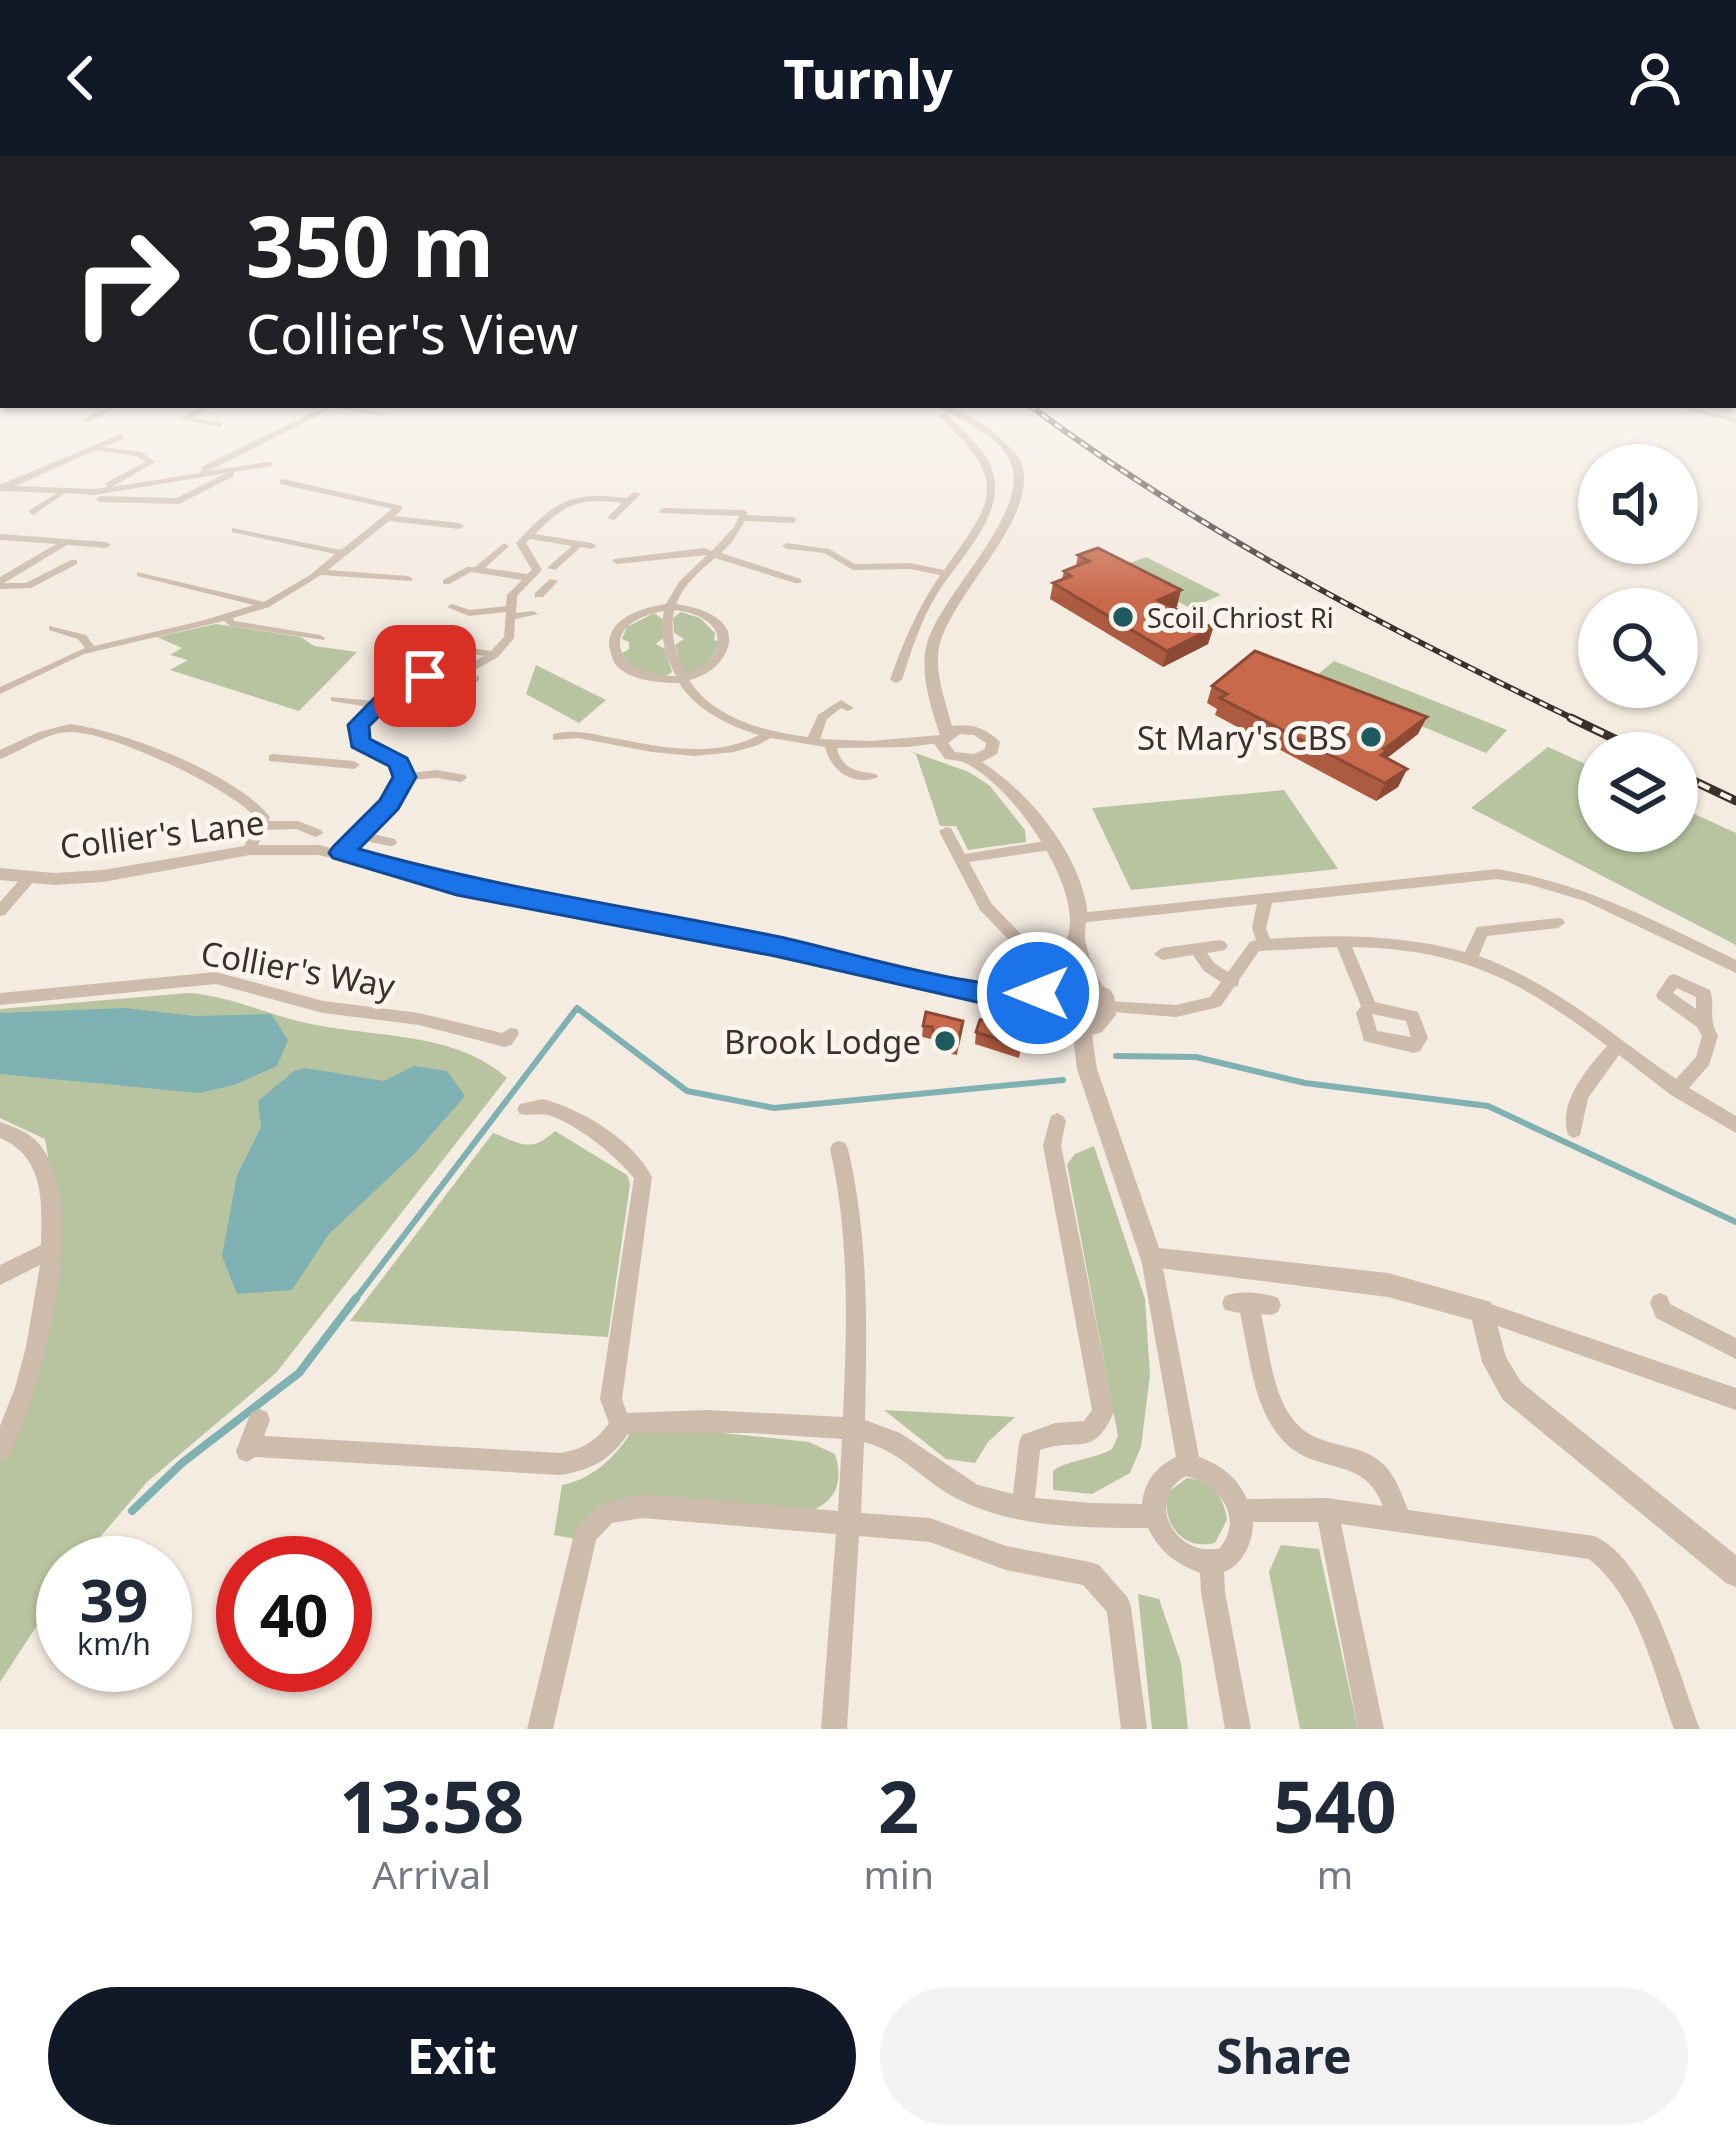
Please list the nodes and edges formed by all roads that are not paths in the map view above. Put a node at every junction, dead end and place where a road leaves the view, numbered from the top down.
1 (84, 452) edge
2 (126, 452) edge
3 (237, 452) edge
4 (982, 452) edge
5 (1008, 452) edge
6 (269, 464) dead end
7 (231, 471) junction
8 (204, 475) junction
9 (283, 482) dead end
10 (109, 485) dead end
11 (2, 488) edge
12 (992, 488) junction
13 (1020, 489) junction
14 (62, 494) junction
15 (87, 500) dead end
16 (663, 511) dead end
17 (33, 512) dead end
18 (387, 518) junction
19 (611, 518) dead end
20 (744, 518) junction
21 (793, 520) dead end
22 (459, 526) dead end
23 (235, 530) dead end
24 (528, 536) junction
25 (0, 537) edge
26 (64, 543) junction
27 (106, 545) dead end
28 (504, 546) dead end
29 (787, 546) dead end
30 (342, 553) junction
31 (712, 553) junction
32 (617, 560) dead end
33 (74, 562) dead end
34 (477, 570) junction
35 (320, 572) junction
36 (140, 574) dead end
37 (946, 574) junction
38 (408, 580) dead end
39 (798, 581) dead end
40 (446, 582) dead end
41 (527, 582) junction
42 (0, 584) edge
43 (20, 589) junction
44 (0, 600) edge
45 (265, 605) junction
46 (452, 607) dead end
47 (669, 607) junction
48 (510, 613) junction
49 (533, 614) dead end
50 (227, 617) junction
51 (53, 628) dead end
52 (320, 638) dead end
53 (417, 641) dead end
54 (436, 644) junction
55 (92, 649) junction
56 (494, 655) junction
57 (412, 666) dead end
58 (475, 678) dead end
59 (896, 680) dead end
60 (680, 681) junction
61 (0, 691) edge
62 (391, 694) junction
63 (335, 699) dead end
64 (455, 700) junction
65 (939, 700) junction
66 (377, 705) junction
67 (848, 708) dead end
68 (463, 713) dead end
69 (970, 729) junction
70 (771, 733) junction
71 (557, 736) dead end
72 (813, 741) junction
73 (943, 741) junction
74 (359, 742) junction
75 (831, 744) junction
76 (992, 751) junction
77 (0, 755) edge
78 (273, 758) dead end
79 (332, 760) junction
80 (969, 760) junction
81 (354, 764) dead end
82 (404, 777) junction
83 (872, 777) dead end
84 (461, 778) dead end
85 (1003, 783) junction
86 (260, 826) junction
87 (946, 831) dead end
88 (316, 832) dead end
89 (360, 835) junction
90 (390, 842) dead end
91 (1052, 845) junction
92 (250, 850) junction
93 (341, 853) junction
94 (959, 859) junction
95 (0, 874) edge
96 (29, 878) junction
97 (1265, 901) junction
98 (0, 911) edge
99 (1558, 923) dead end
100 (1077, 928) junction
101 (1265, 945) junction
102 (1344, 945) junction
103 (1220, 946) dead end
104 (1197, 950) junction
105 (1162, 954) dead end
106 (1032, 955) dead end
107 (1470, 958) junction
108 (1736, 967) edge
109 (1057, 978) junction
110 (1232, 982) junction
111 (1093, 985) junction
112 (0, 999) edge
113 (1036, 1001) junction
114 (1107, 1007) junction
115 (1369, 1007) dead end
116 (1703, 1023) dead end
117 (1082, 1031) junction
118 (511, 1034) dead end
119 (1616, 1047) junction
120 (1677, 1090) junction
121 (526, 1109) dead end
122 (1057, 1121) dead end
123 (1736, 1125) edge
124 (0, 1130) edge
125 (1574, 1130) dead end
126 (838, 1149) dead end
127 (51, 1250) junction
128 (1151, 1258) junction
129 (0, 1275) edge
130 (1660, 1303) dead end
131 (1250, 1304) dead end
132 (1482, 1311) junction
133 (1736, 1349) edge
134 (1736, 1399) edge
135 (259, 1420) dead end
136 (621, 1425) junction
137 (856, 1431) junction
138 (0, 1450) edge
139 (1189, 1465) junction
140 (1023, 1506) junction
141 (1327, 1510) junction
142 (1241, 1511) junction
143 (1154, 1516) junction
144 (1400, 1520) junction
145 (848, 1526) junction
146 (1212, 1564) junction
147 (1736, 1573) edge
148 (540, 1729) edge
149 (834, 1729) edge
150 (1134, 1729) edge
151 (1238, 1729) edge
152 (1371, 1729) edge
153 (1687, 1729) edge

1 - 11 street
2 - 10 street
3 - 8 street
4 - 12 street
5 - 13 street
6 - 7 street
7 - 8 street
7 - 15 street
8 - 14 street
9 - 18 street
11 - 14 street
12 - 13 street
12 - 37 street
13 - 65 street
14 - 17 street
16 - 20 street
18 - 22 street
18 - 30 street
19 - 24 street
20 - 21 street
20 - 31 street
23 - 30 street
24 - 41 street
24 - 41 street
25 - 26 street
26 - 27 street
26 - 42 street
28 - 34 street
29 - 37 street
30 - 35 street
31 - 32 street
31 - 39 street
31 - 47 street
33 - 43 street
34 - 40 street
34 - 41 street
35 - 38 street
35 - 45 street
36 - 45 street
37 - 59 street
41 - 48 street
42 - 43 street
43 - 44 street
45 - 50 street
46 - 48 street
47 - 60 street
47 - 60 street
47 - 60 street
48 - 49 street
48 - 56 street
50 - 52 street
50 - 55 street
51 - 55 street
53 - 54 street
54 - 56 street
54 - 57 street
55 - 61 street
56 - 62 street
58 - 64 street
60 - 70 street
62 - 64 street
62 - 66 street
63 - 66 street
64 - 68 street
65 - 69 street
65 - 73 street
66 - 74 street
67 - 72 street
69 - 73 street
69 - 76 street
70 - 71 street
70 - 72 street
72 - 75 street
73 - 75 street
73 - 80 street
74 - 79 street
74 - 82 street
75 - 83 street
76 - 80 street
76 - 85 street
77 - 86 street
78 - 79 street
79 - 81 street
80 - 85 street
82 - 84 street
82 - 89 street
85 - 91 street
86 - 88 street
86 - 92 street
87 - 94 street
89 - 90 street
89 - 93 street
91 - 94 street
91 - 100 street
92 - 93 street, Collier's Lane
92 - 96 street, Collier's Lane
93 - 113 street, Collier's Lane
94 - 106 street
95 - 96 street, Collier's Lane
96 - 98 street
97 - 100 street
97 - 101 street
97 - 108 street
99 - 107 street
100 - 109 street
100 - 111 street
101 - 102 street
101 - 110 street
102 - 107 street
102 - 115 street
103 - 104 street
104 - 105 street
104 - 110 street
107 - 119 street
109 - 111 street
109 - 113 street
110 - 114 street
111 - 114 street
112 - 118 street, Collier's Way
113 - 117 street
114 - 117 street
116 - 120 street
117 - 128 street
119 - 120 street
119 - 125 street
120 - 123 street
121 - 136 street
122 - 140 street
124 - 127 street
126 - 137 street
127 - 129 street
127 - 138 street
128 - 132 street
128 - 139 street
130 - 133 street
131 - 144 street
132 - 134 street
132 - 147 street
135 - 136 street
136 - 137 street
137 - 140 street
137 - 145 street
139 - 142 street
139 - 143 street
140 - 143 street
141 - 142 street
141 - 144 street
141 - 152 street
142 - 146 street
143 - 146 street
144 - 153 street
145 - 148 street
145 - 149 street
145 - 150 street
146 - 151 street

